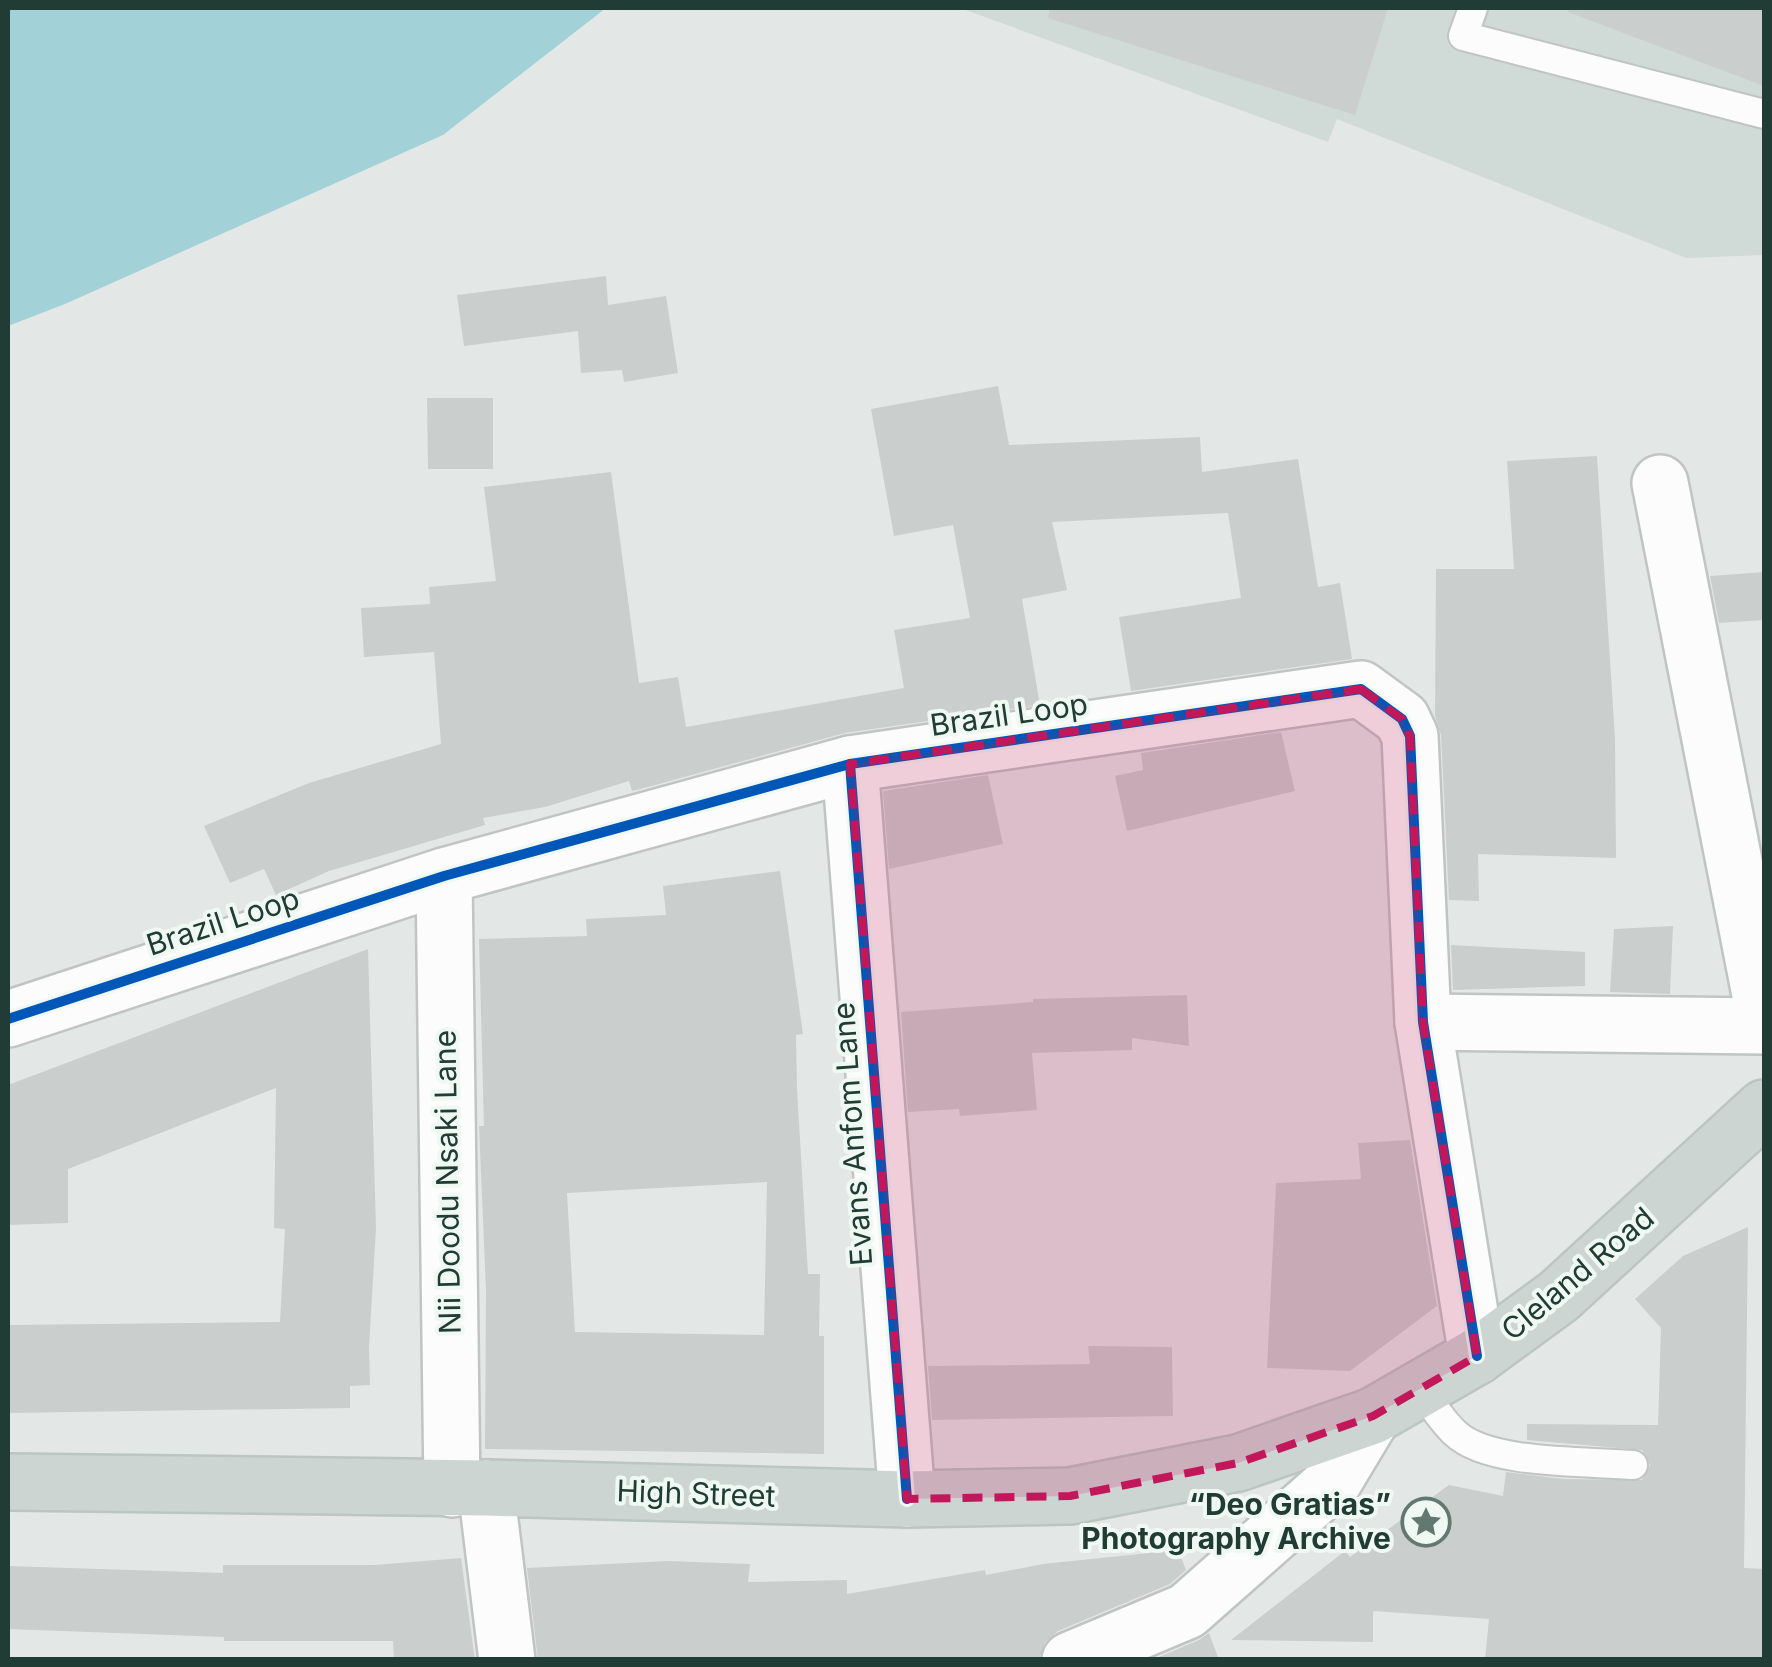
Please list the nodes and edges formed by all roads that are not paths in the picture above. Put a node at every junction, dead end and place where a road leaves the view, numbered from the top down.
1 (1473, 8) edge
2 (1764, 114) edge
3 (1660, 483) dead end
4 (850, 764) junction
5 (444, 876) junction
6 (1764, 1015) edge
7 (8, 1019) edge
8 (1423, 1022) junction
9 (1764, 1026) edge
10 (1764, 1108) edge
11 (1477, 1356) junction
12 (1420, 1389) junction
13 (1373, 1416) junction
14 (1633, 1465) dead end
15 (8, 1482) edge
16 (469, 1488) junction
17 (907, 1499) junction
18 (507, 1660) edge
19 (1070, 1660) edge

1 - 2 lane
3 - 6 street
4 - 5 street, Brazil Loop
4 - 8 street, Brazil Loop
4 - 17 street, Evans Anfom Lane
5 - 7 street, Brazil Loop
5 - 16 street, Nii Doodu Nsaki Lane
8 - 9 street
8 - 11 street, Brazil Loop
10 - 11 main road, Cleland Road
11 - 12 main road, Cleland Road
12 - 13 main road, Cleland Road
12 - 14 lane
13 - 17 main road, High Street
13 - 19 street
15 - 16 main road, High Street
16 - 17 main road, High Street
16 - 18 street, Nii Doodu Nsaki Lane

